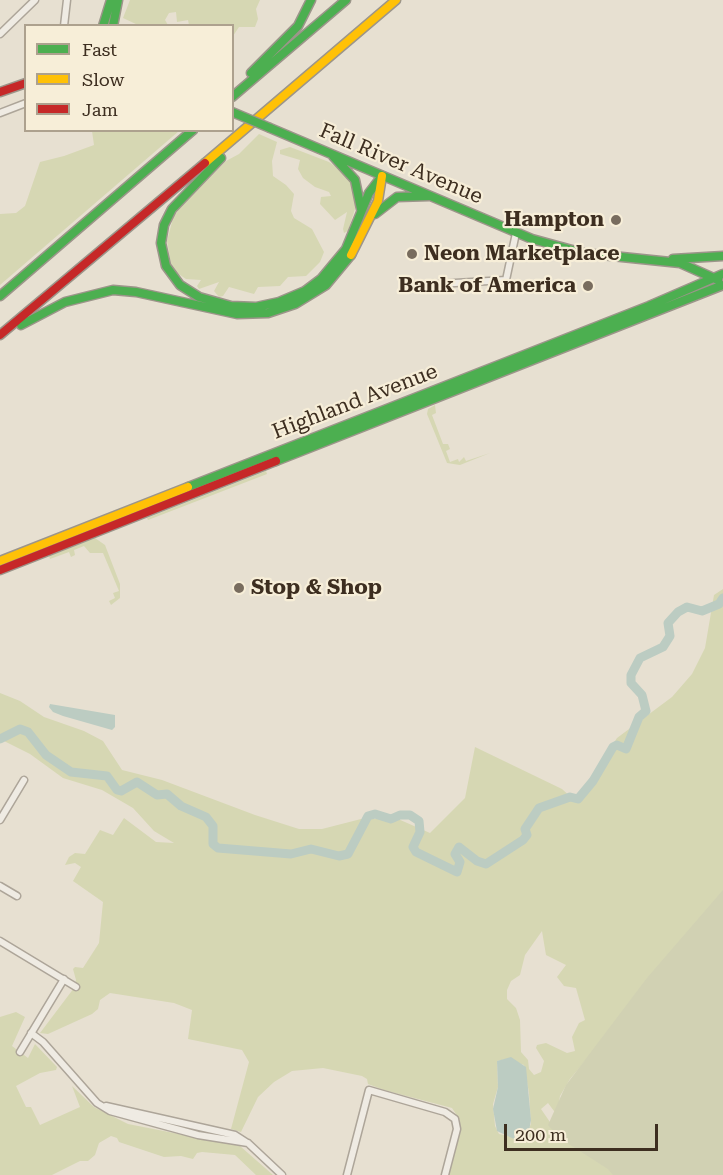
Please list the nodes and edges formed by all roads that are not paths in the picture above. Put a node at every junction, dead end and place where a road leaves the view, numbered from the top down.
1 (67, 0) edge
2 (111, 0) edge
3 (118, 0) edge
4 (310, 0) edge
5 (346, 0) edge
6 (396, 0) edge
7 (32, 1) edge
8 (64, 24) edge
9 (109, 24) edge
10 (109, 24) edge
11 (0, 34) edge
12 (24, 84) edge
13 (234, 90) edge
14 (0, 92) edge
15 (234, 95) edge
16 (282, 98) junction
17 (24, 105) edge
18 (0, 113) edge
19 (234, 113) edge
20 (191, 132) edge
21 (333, 156) junction
22 (382, 176) junction
23 (429, 196) junction
24 (361, 212) junction
25 (516, 233) junction
26 (362, 234) junction
27 (723, 256) edge
28 (663, 260) junction
29 (689, 265) junction
30 (721, 280) edge
31 (438, 284) dead end
32 (687, 289) junction
33 (0, 296) edge
34 (0, 336) edge
35 (0, 561) edge
36 (0, 570) edge
37 (24, 780) dead end
38 (0, 820) edge
39 (0, 886) edge
40 (17, 896) dead end
41 (0, 941) edge
42 (64, 979) junction
43 (76, 987) dead end
44 (31, 1034) junction
45 (20, 1052) dead end
46 (282, 1175) edge
47 (347, 1175) edge
48 (445, 1175) edge

1 - 8 street
2 - 9 main road
3 - 10 main road
4 - 13 main road
5 - 15 main road
6 - 16 main road
7 - 11 street
12 - 14 main road
16 - 24 main road
16 - 34 main road
17 - 18 street
19 - 21 main road, Fall River Avenue, bridge
20 - 33 main road
21 - 22 main road, Fall River Avenue
21 - 24 main road
22 - 23 main road, Fall River Avenue
22 - 24 main road
22 - 26 main road
23 - 25 main road, Fall River Avenue
23 - 26 main road
25 - 28 main road, Fall River Avenue
25 - 31 street
26 - 34 main road
27 - 28 main road, Fall River Avenue
28 - 29 main road, Fall River Avenue
29 - 30 main road, Fall River Avenue
29 - 32 main road
30 - 32 main road, Highland Avenue
30 - 36 main road, Highland Avenue
32 - 35 main road, Highland Avenue
37 - 38 street
39 - 40 street
41 - 42 street
42 - 43 street
42 - 44 street
44 - 45 street
44 - 46 street
47 - 48 street

